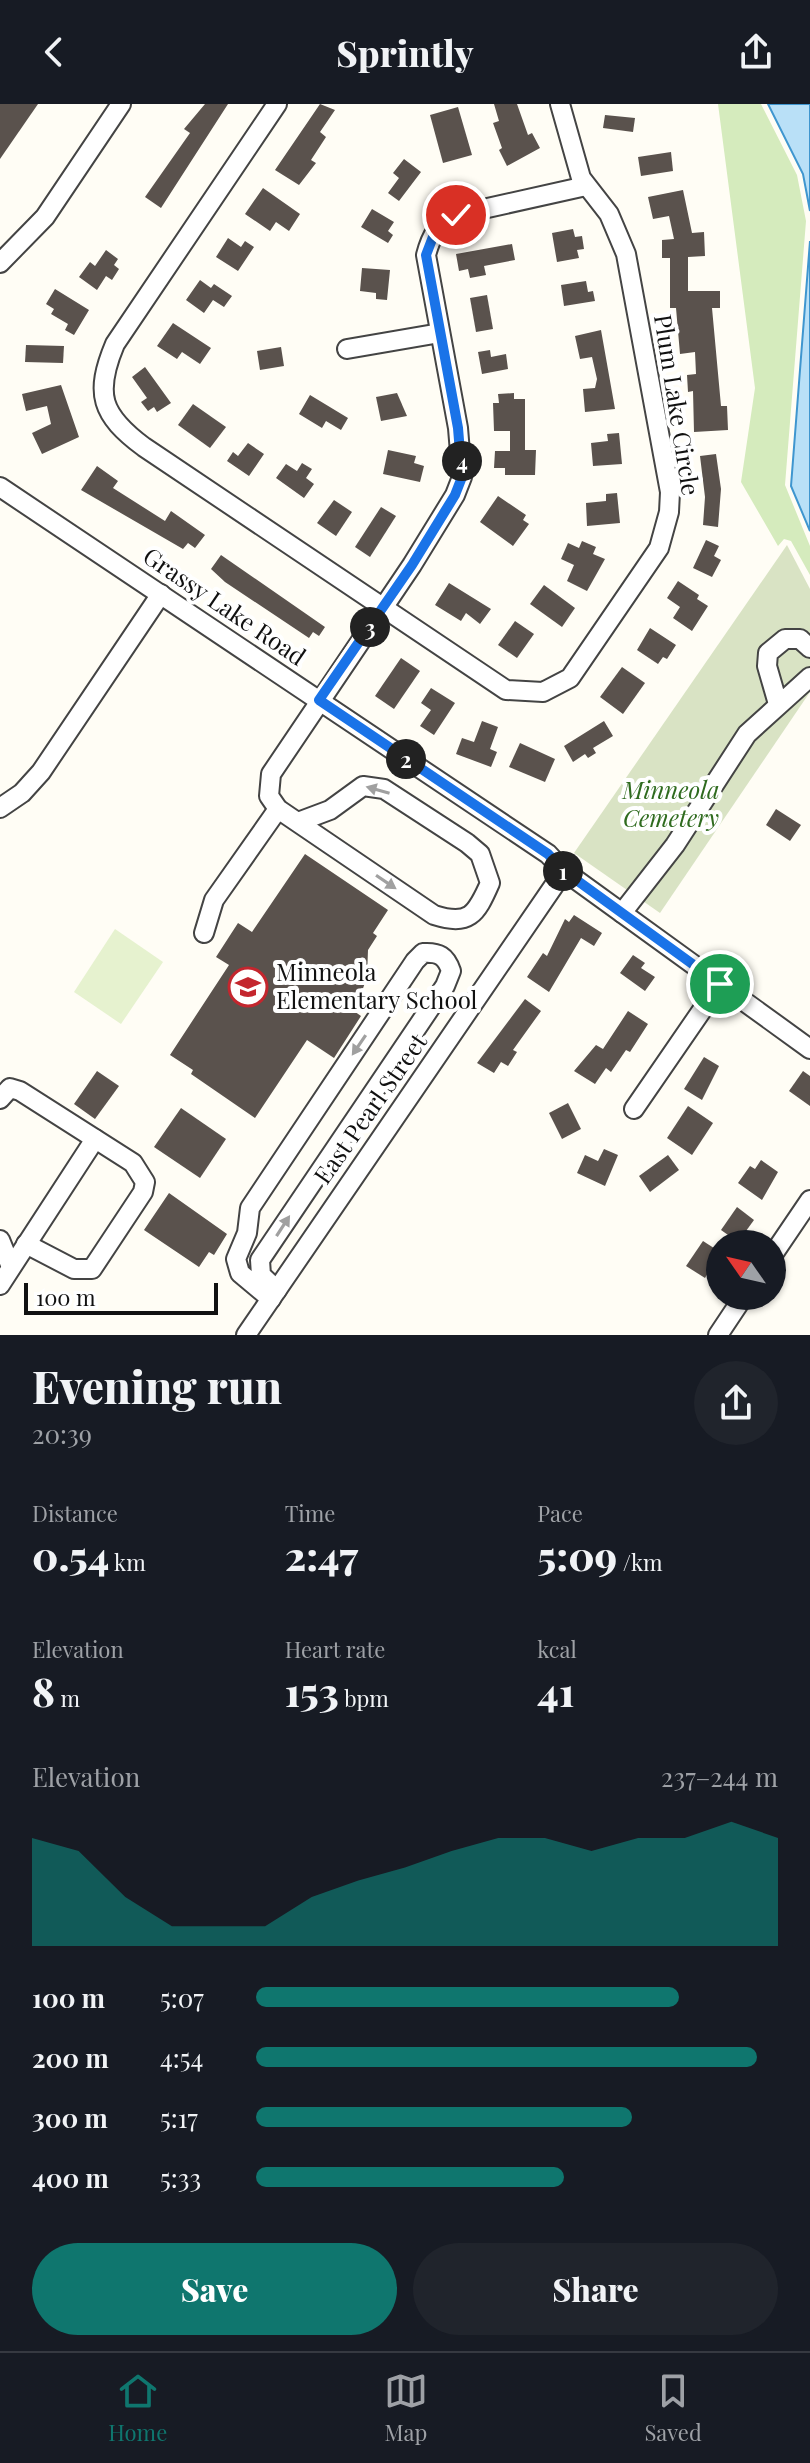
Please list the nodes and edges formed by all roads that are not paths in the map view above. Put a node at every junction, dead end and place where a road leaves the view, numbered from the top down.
1 (121, 104) edge
2 (277, 104) edge
3 (560, 104) edge
4 (586, 186) junction
5 (0, 263) edge
6 (440, 333) junction
7 (347, 349) dead end
8 (0, 486) edge
9 (161, 594) junction
10 (383, 608) junction
11 (810, 648) edge
12 (810, 677) edge
13 (319, 700) junction
14 (778, 704) junction
15 (0, 808) edge
16 (278, 809) junction
17 (330, 810) junction
18 (298, 822) junction
19 (341, 852) junction
20 (564, 871) junction
21 (622, 913) junction
22 (204, 933) dead end
23 (720, 984) junction
24 (810, 1049) edge
25 (0, 1099) edge
26 (634, 1109) dead end
27 (95, 1139) junction
28 (810, 1200) edge
29 (786, 1235) edge
30 (0, 1240) edge
31 (28, 1240) junction
32 (11, 1267) junction
33 (0, 1285) edge
34 (274, 1294) junction
35 (735, 1310) edge
36 (246, 1335) edge
37 (718, 1335) edge

1 - 5 street
2 - 10 street, Plum Lake Circle
3 - 4 street, Plum Lake Circle
4 - 6 street
4 - 10 street, Plum Lake Circle
6 - 7 street
6 - 10 street
8 - 9 street, Grassy Lake Road
9 - 13 street, Grassy Lake Road
9 - 15 street
10 - 13 street
11 - 14 street
12 - 14 street
13 - 16 street
13 - 20 street, Grassy Lake Road
14 - 21 street
16 - 18 street
16 - 22 street
17 - 18 street
17 - 19 street
19 -> 17 street
18 - 19 street
20 - 21 street, Grassy Lake Road
20 - 34 street, East Pearl Street
21 - 23 street, Grassy Lake Road
23 - 24 street, Grassy Lake Road
23 - 26 street
25 - 27 street
27 - 31 street
27 - 31 street
28 - 29 street
30 - 31 street
30 - 32 street
31 - 32 street
32 - 33 street
34 -> 34 street
34 - 36 street, East Pearl Street
35 - 37 street

